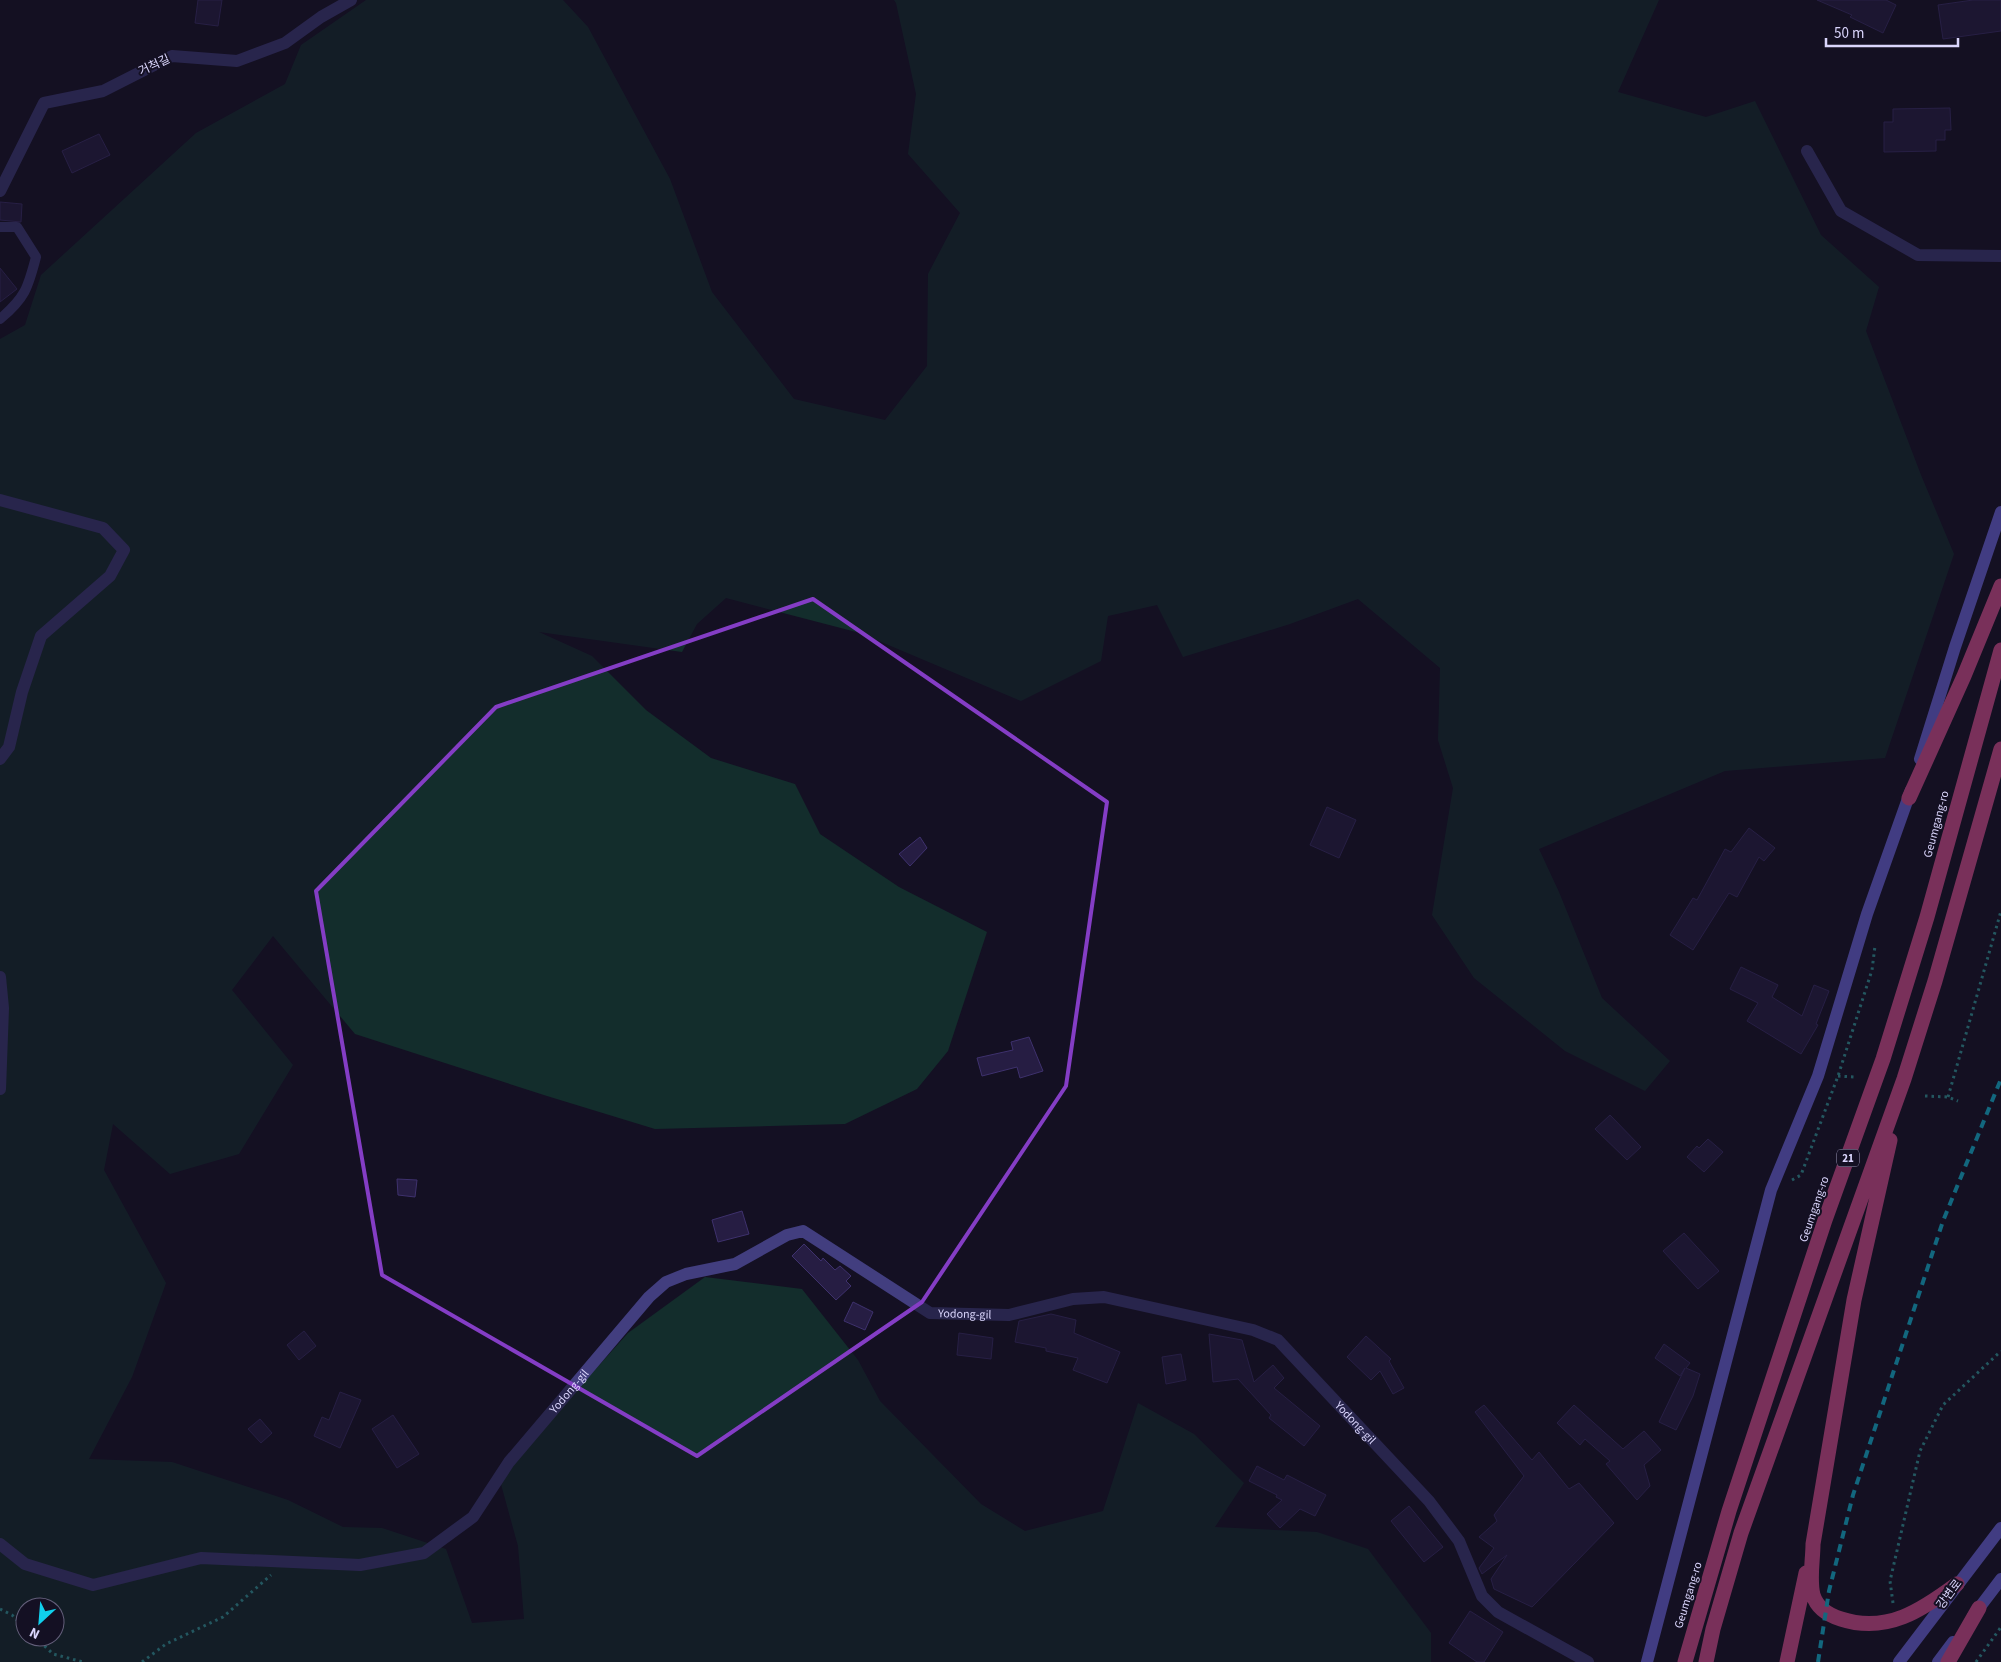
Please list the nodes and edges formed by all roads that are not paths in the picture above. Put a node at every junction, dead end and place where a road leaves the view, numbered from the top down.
1 (351, 0) edge
2 (1807, 151) dead end
3 (0, 191) edge
4 (0, 227) edge
5 (2001, 256) edge
6 (0, 319) edge
7 (0, 500) edge
8 (2001, 512) edge
9 (2001, 586) edge
10 (2001, 650) edge
11 (2001, 749) edge
12 (0, 759) edge
13 (1909, 798) junction
14 (0, 977) edge
15 (1904, 1079) junction
16 (0, 1089) edge
17 (2001, 1528) edge
18 (0, 1544) edge
19 (1813, 1544) junction
20 (2001, 1579) edge
21 (1957, 1584) junction
22 (1979, 1608) junction
23 (1588, 1662) edge
24 (1647, 1662) edge
25 (1685, 1662) edge
26 (1706, 1662) edge
27 (1787, 1662) edge
28 (1899, 1662) edge
29 (1938, 1662) edge
30 (1948, 1662) edge

1 - 3 street, 거척길
2 - 5 street
4 - 6 lane
7 - 12 street
8 - 13 street
9 - 13 highway
10 - 25 highway, Geumgang-ro / 21
11 - 15 highway, 21
13 - 24 street
14 - 16 street
15 - 19 highway
15 - 26 highway, 21
17 - 21 street, 강변로
18 - 23 street, Yodong-gil
19 - 21 highway
19 - 27 highway
20 - 22 street
21 - 28 street, 강변로
22 - 29 street
22 - 30 highway

